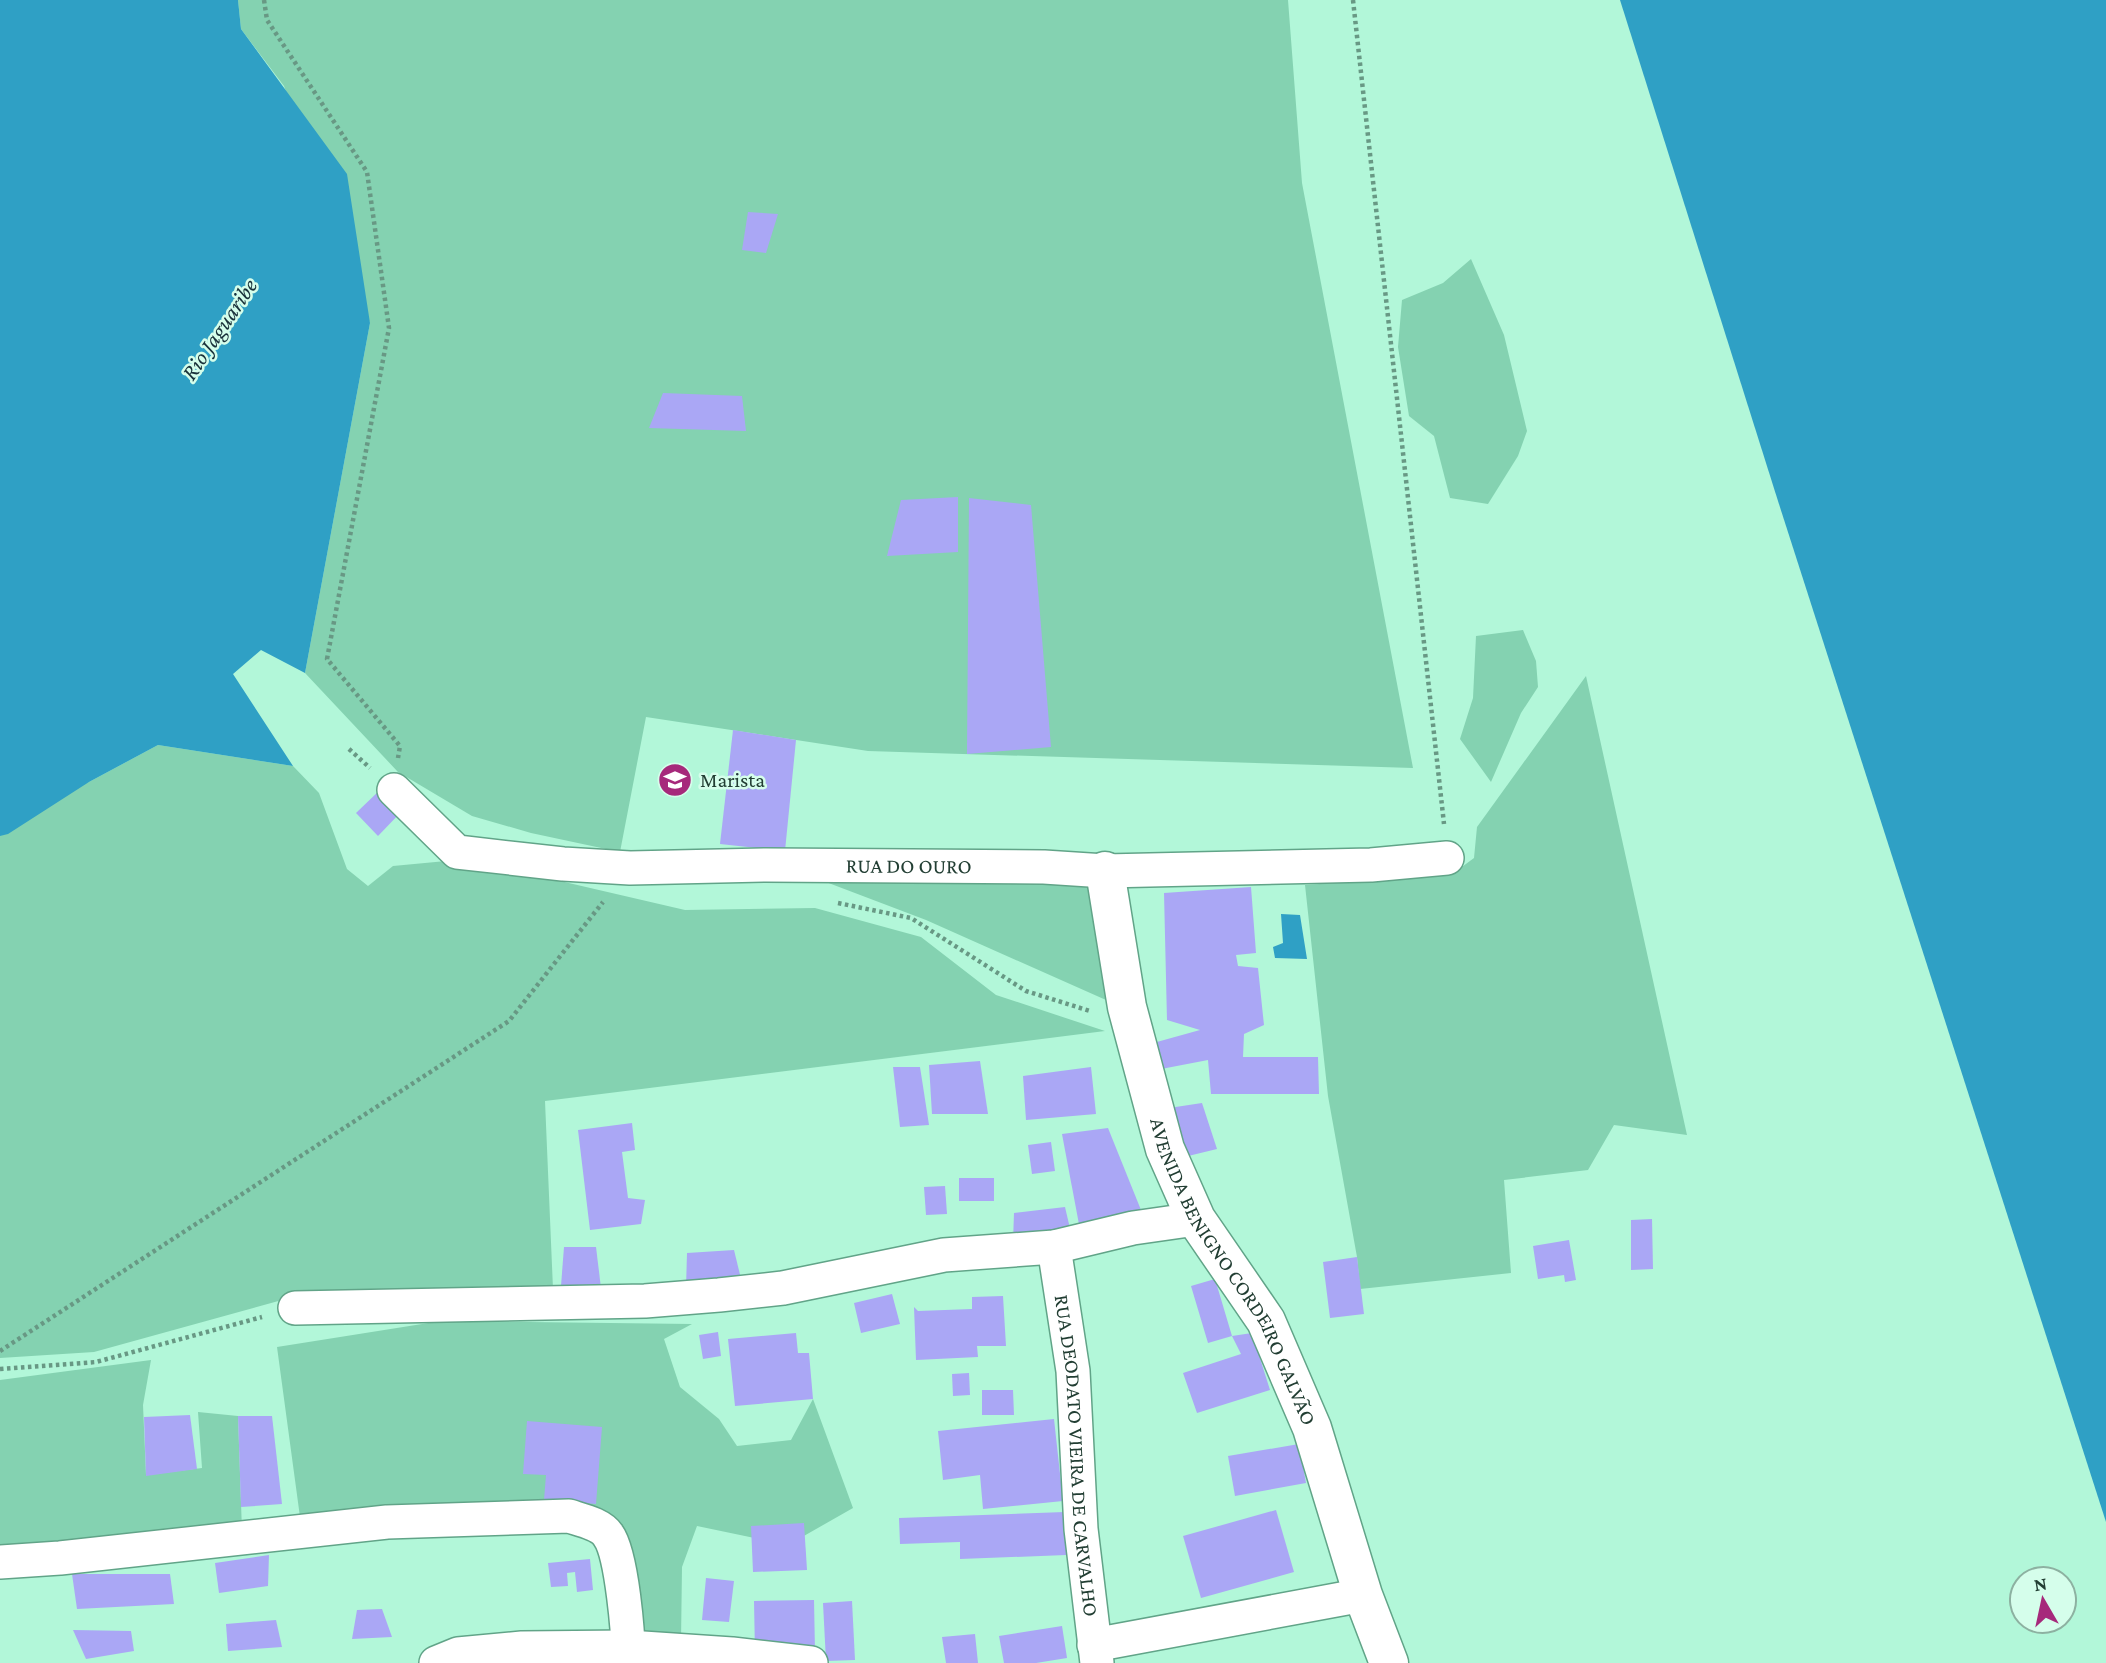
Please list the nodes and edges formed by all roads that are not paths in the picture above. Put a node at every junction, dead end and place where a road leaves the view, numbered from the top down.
1 (394, 790) road end
2 (1447, 858) road end
3 (1105, 871) junction
4 (1196, 1219) junction
5 (1054, 1247) junction
6 (295, 1308) road end
7 (0, 1562) edge
8 (1363, 1595) junction
9 (1095, 1654) edge
10 (628, 1655) edge
11 (436, 1663) edge
12 (811, 1663) edge
13 (1389, 1663) edge

1 - 3 street, RUA DO OURO
2 - 3 street, RUA DO OURO
3 - 4 main road, AVENIDA BENIGNO CORDEIRO GALVÃO
4 - 5 street
4 - 8 main road, AVENIDA BENIGNO CORDEIRO GALVÃO
5 - 6 street
5 - 9 street, RUA DEODATO VIEIRA DE CARVALHO
7 - 10 street
8 - 9 street
8 - 13 main road, AVENIDA BENIGNO CORDEIRO GALVÃO
10 - 11 street
10 - 12 street

